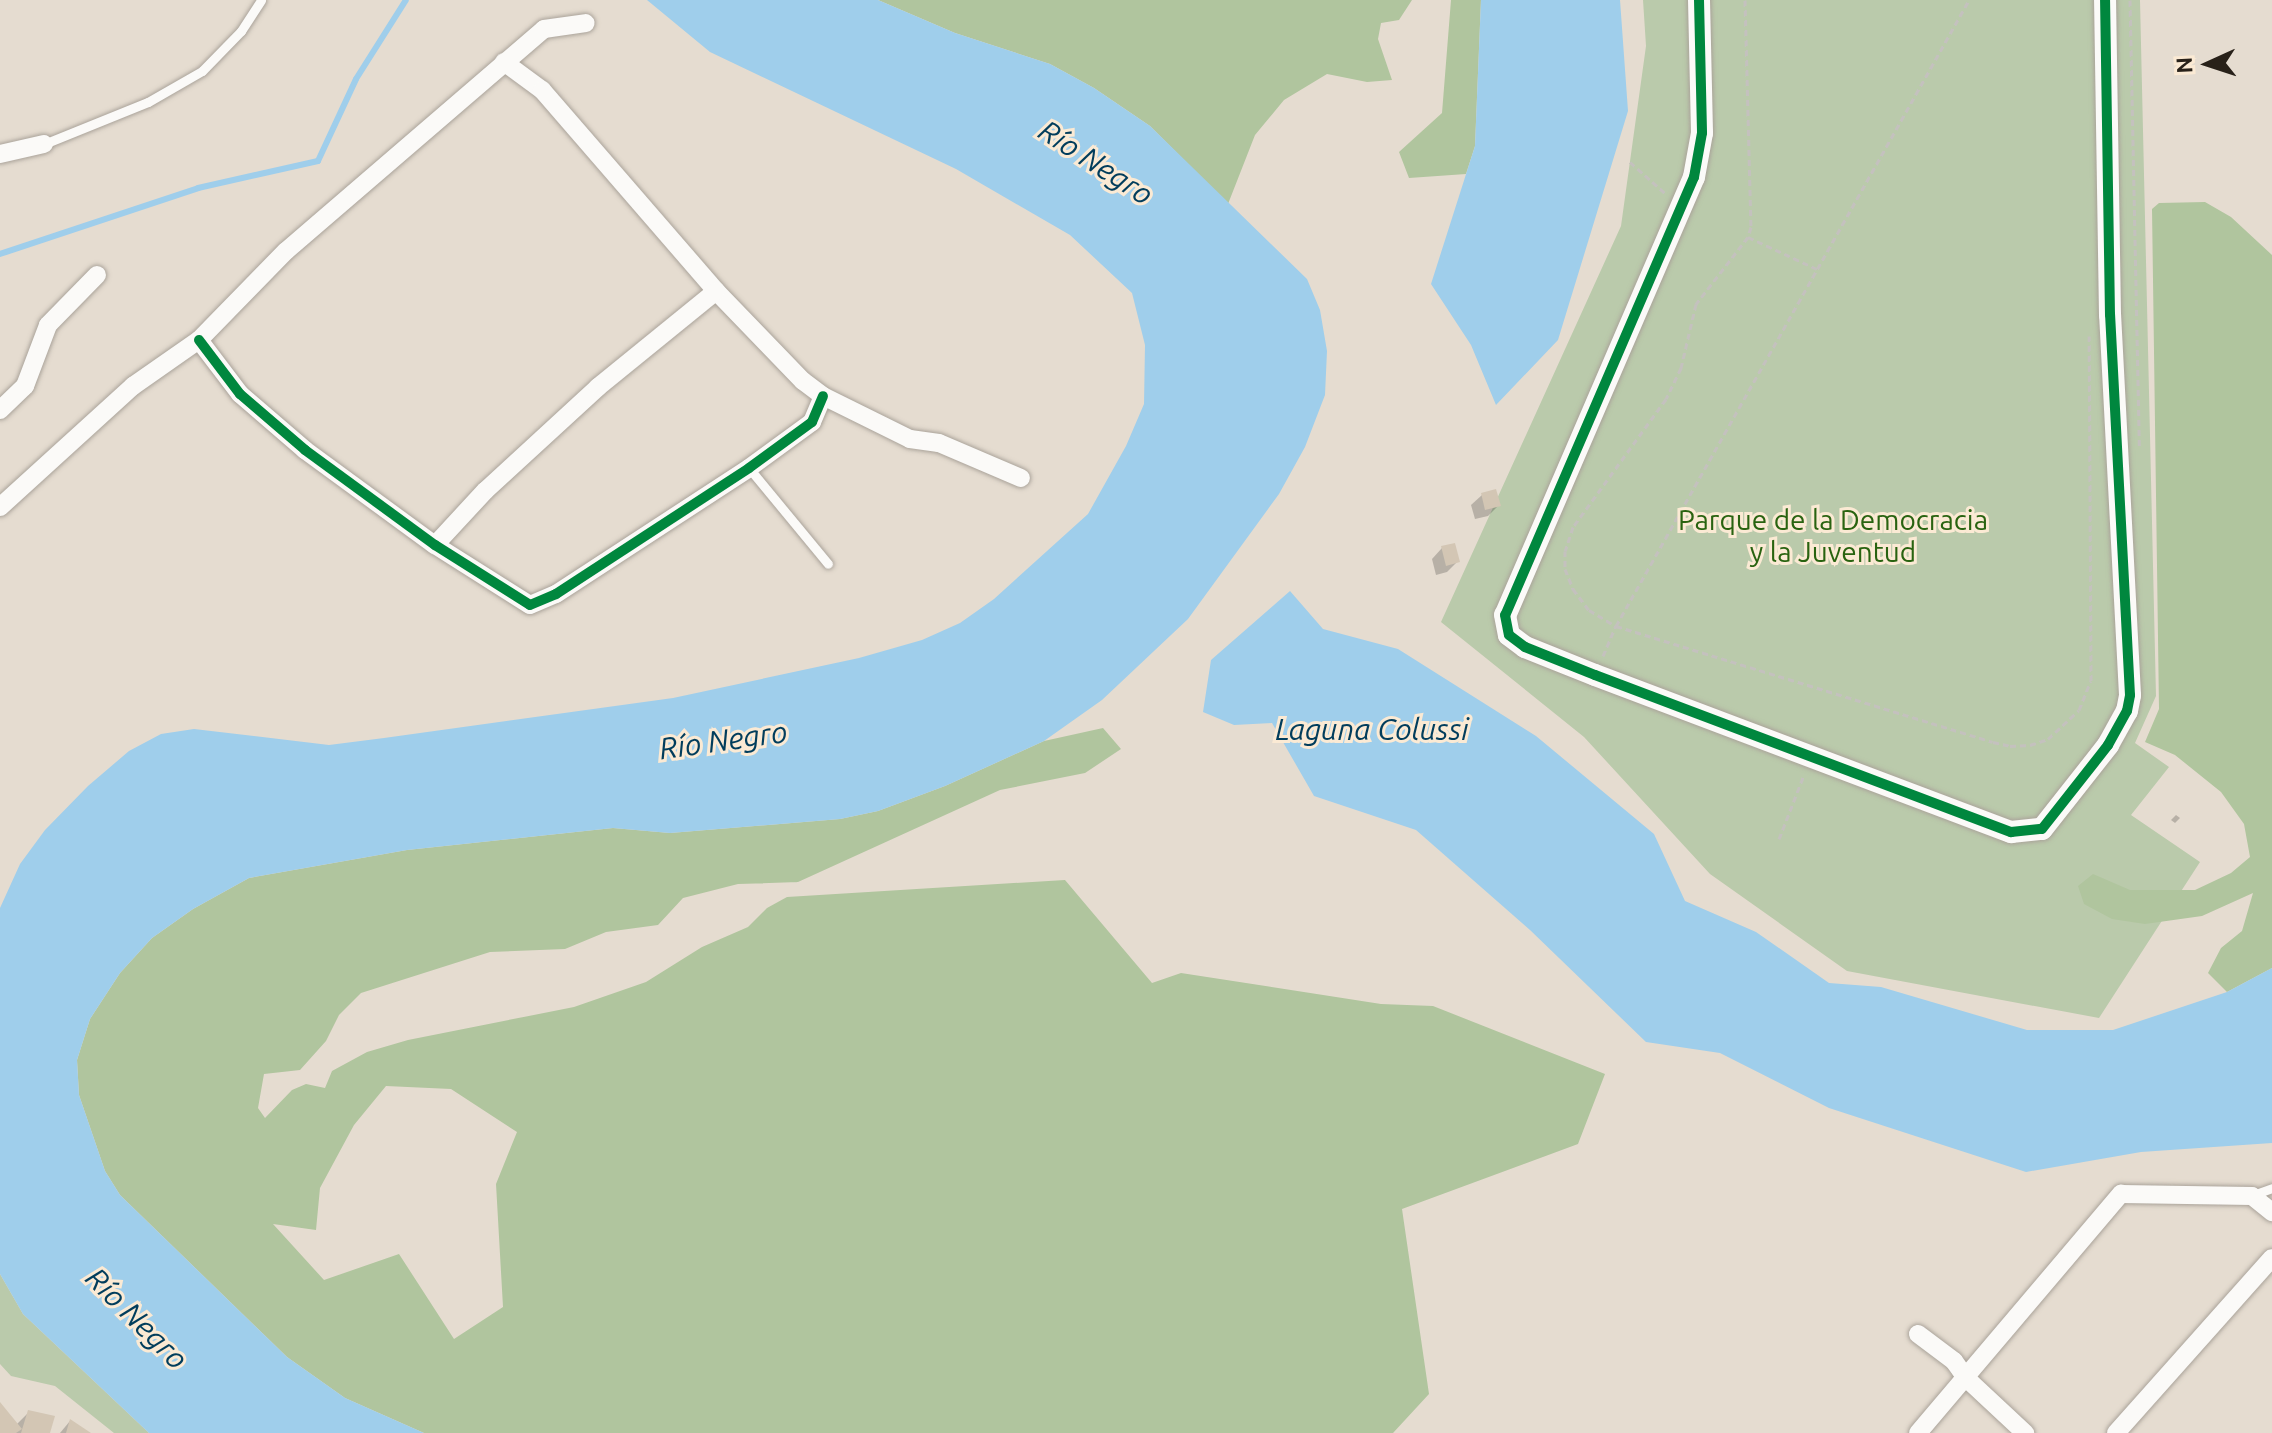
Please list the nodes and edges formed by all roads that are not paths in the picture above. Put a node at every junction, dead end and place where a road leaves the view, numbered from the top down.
1 (261, 0) edge
2 (1699, 0) edge
3 (2105, 0) edge
4 (586, 23) dead end
5 (504, 62) junction
6 (44, 144) joint
7 (0, 154) edge
8 (97, 275) dead end
9 (716, 291) junction
10 (199, 340) junction
11 (823, 396) junction
12 (0, 410) edge
13 (749, 468) junction
14 (1021, 478) dead end
15 (0, 507) edge
16 (435, 545) junction
17 (828, 564) dead end
18 (2272, 1188) edge
19 (2252, 1196) junction
20 (2272, 1212) edge
21 (2272, 1258) edge
22 (1918, 1334) dead end
23 (1966, 1378) junction
24 (1918, 1433) edge
25 (2025, 1433) edge
26 (2116, 1433) edge

1 - 6 lane
2 - 3 street
4 - 5 street
5 - 9 street
5 - 10 street
6 - 7 street
8 - 12 street
9 - 11 street
9 - 16 street
10 - 15 street
10 - 16 street
11 - 13 street
11 - 14 street
13 - 16 street
13 - 17 lane
18 - 19 lane
19 - 20 street
19 - 23 street
21 - 26 street
22 - 23 street
23 - 24 street
23 - 25 street

